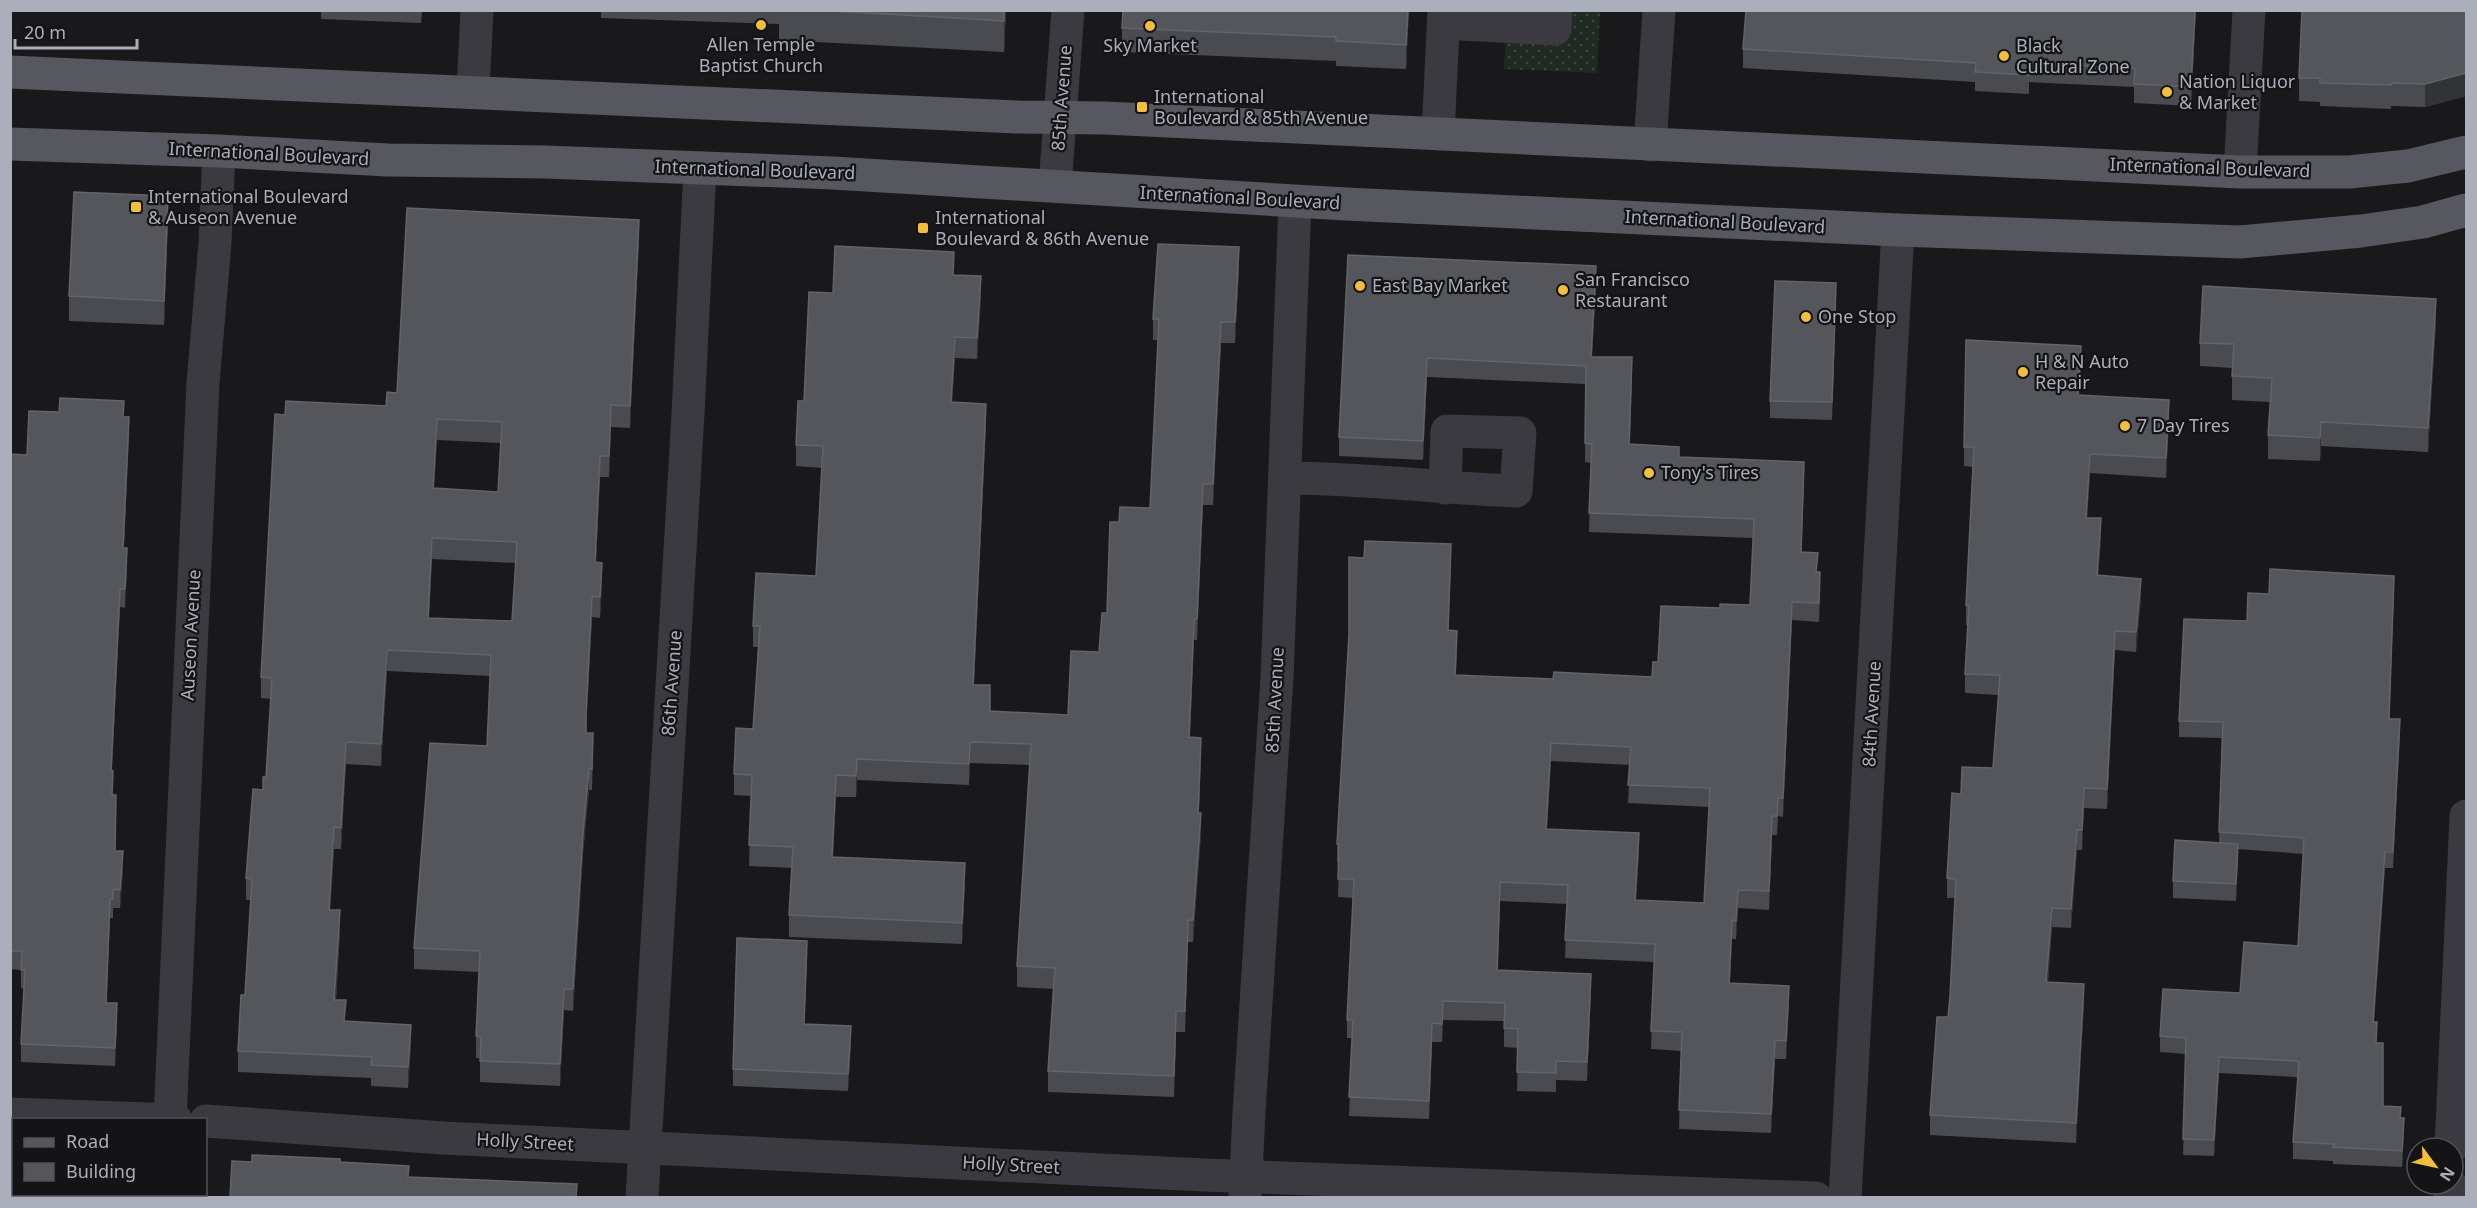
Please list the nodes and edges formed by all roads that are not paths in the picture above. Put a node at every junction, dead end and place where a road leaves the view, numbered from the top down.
1 (477, 10) edge
2 (1068, 10) edge
3 (1556, 10) edge
4 (1659, 10) edge
5 (2249, 10) edge
6 (1444, 17) edge
7 (10, 72) edge
8 (473, 91) junction
9 (1060, 118) junction
10 (1437, 134) junction
11 (10, 144) edge
12 (1650, 145) junction
13 (219, 151) junction
14 (2466, 152) edge
15 (700, 168) junction
16 (2240, 172) junction
17 (1055, 186) junction
18 (1295, 202) junction
19 (2466, 210) edge
20 (1898, 230) junction
21 (1286, 478) junction
22 (1445, 488) dead end
23 (2466, 816) edge
24 (10, 1114) edge
25 (138, 1118) edge
26 (170, 1118) edge
27 (207, 1121) edge
28 (2452, 1136) edge
29 (644, 1147) junction
30 (1246, 1187) edge
31 (642, 1197) edge
32 (1816, 1197) edge
33 (1845, 1197) edge

1 - 8 street
2 - 9 street, 85th Avenue
3 - 6 street
4 - 12 street
5 - 16 street
6 - 10 street
7 - 8 main road, International Boulevard
8 - 9 main road, International Boulevard
9 - 10 main road, International Boulevard
9 - 17 street, 85th Avenue
10 - 12 main road, International Boulevard
11 - 13 main road, International Boulevard
12 - 16 main road, International Boulevard
13 - 15 main road, International Boulevard
13 - 26 street, Auseon Avenue
14 - 16 main road, International Boulevard
15 - 17 main road, International Boulevard
15 - 29 street, 86th Avenue
17 - 18 main road, International Boulevard
18 - 20 main road, International Boulevard
18 - 21 street, 85th Avenue
19 - 20 main road, International Boulevard
20 - 33 street, 84th Avenue
21 - 22 street
21 - 30 street, 85th Avenue
23 - 28 street
24 - 25 street
27 - 29 street, Holly Street
29 - 30 street, Holly Street
29 - 31 street, 86th Avenue
30 - 32 street, Holly Street

